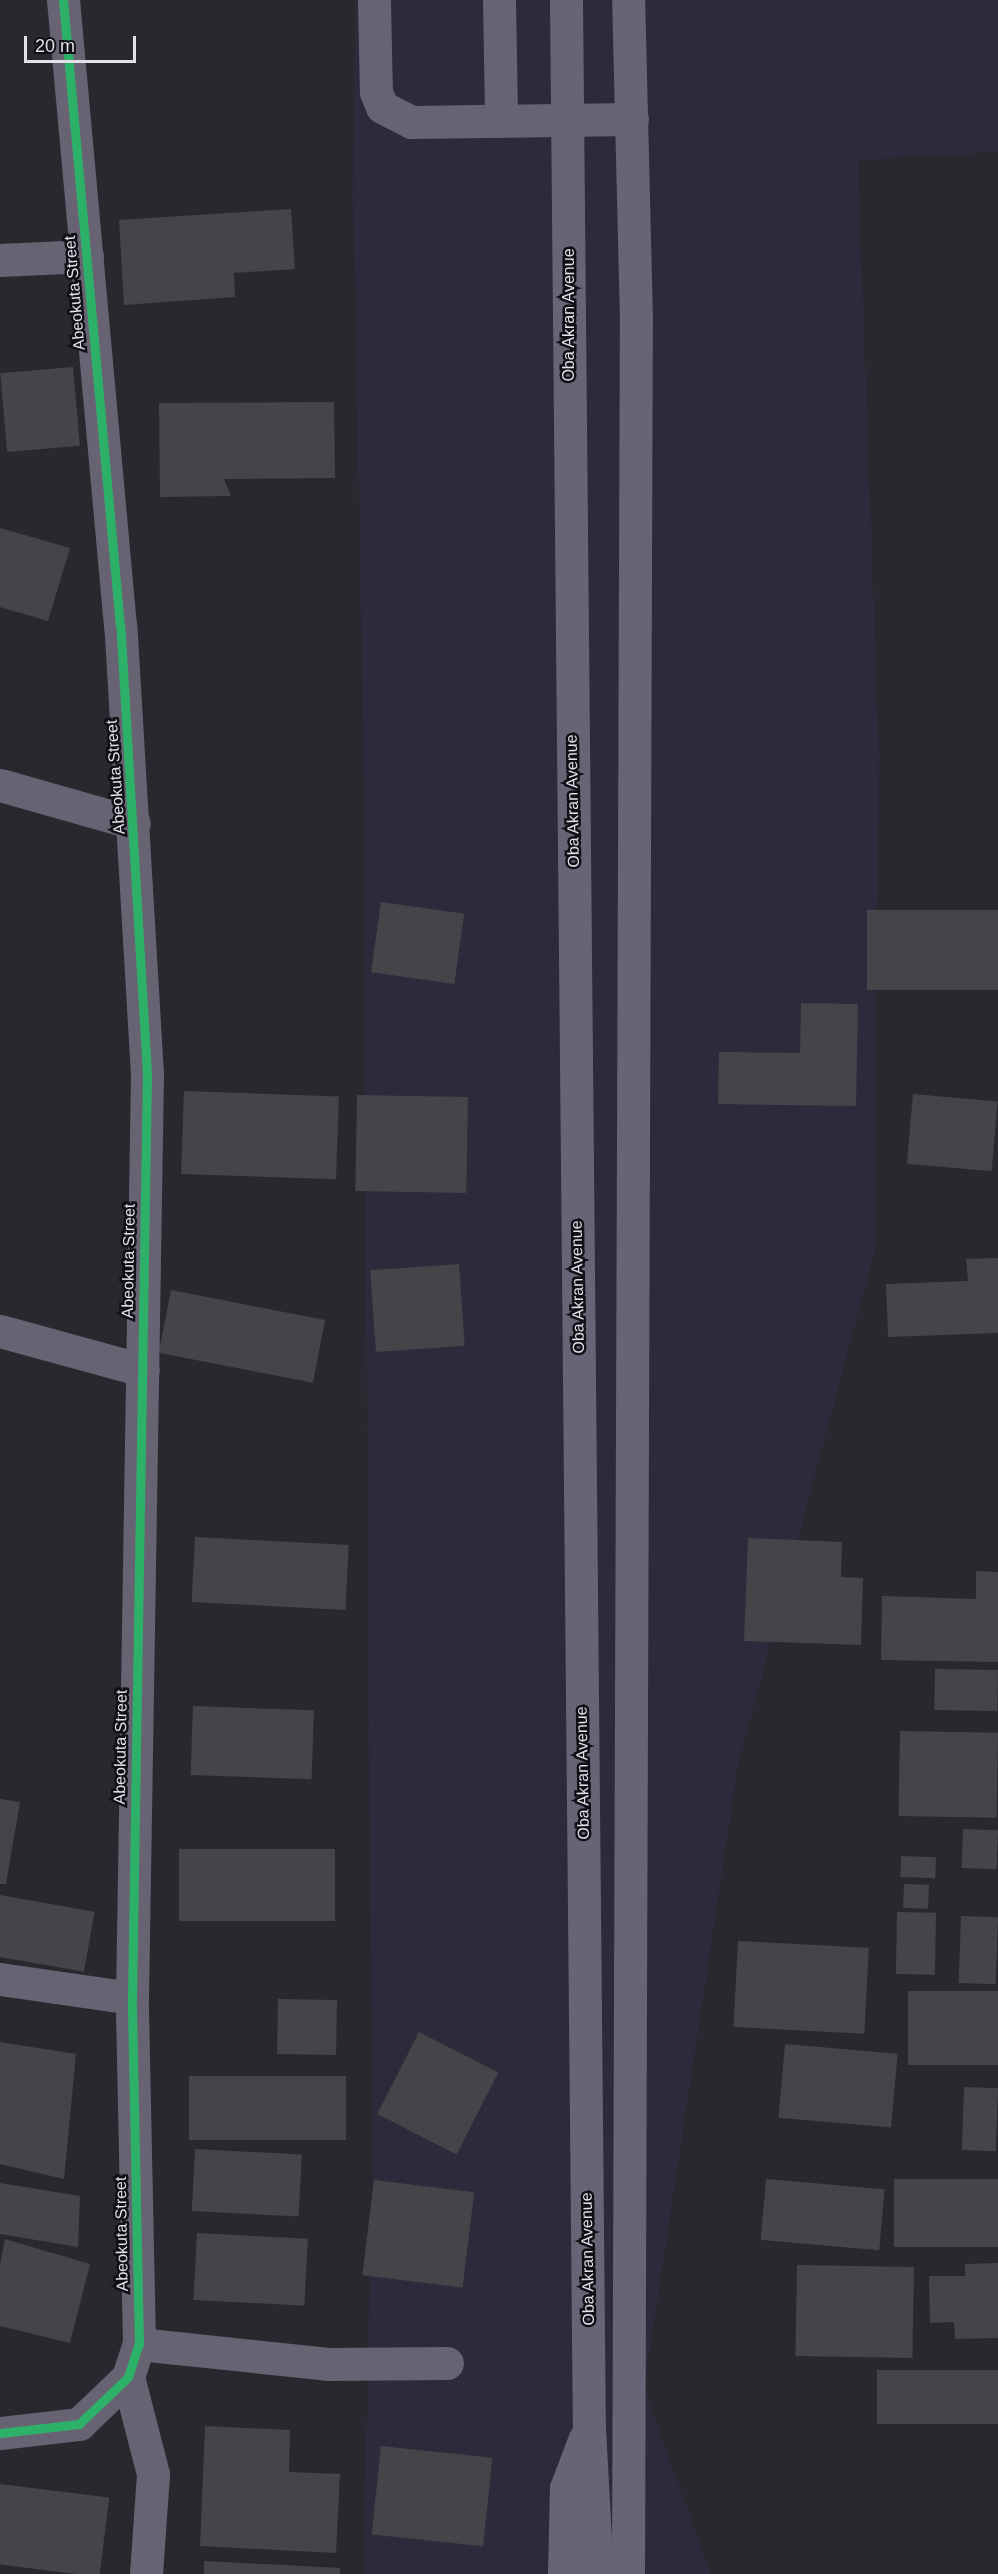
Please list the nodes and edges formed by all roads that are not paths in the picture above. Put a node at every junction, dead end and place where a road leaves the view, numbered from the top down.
1 (63, 0) edge
2 (374, 0) edge
3 (499, 0) edge
4 (566, 0) edge
5 (628, 0) edge
6 (632, 119) junction
7 (501, 120) junction
8 (568, 122) junction
9 (87, 256) junction
10 (0, 260) edge
11 (0, 785) edge
12 (134, 823) junction
13 (0, 1331) edge
14 (143, 1370) junction
15 (0, 1979) edge
16 (132, 1998) junction
17 (140, 2344) junction
18 (447, 2363) dead end
19 (128, 2377) junction
20 (627, 2385) junction
21 (589, 2428) junction
22 (0, 2433) edge
23 (146, 2574) edge
24 (564, 2574) edge
25 (597, 2574) edge
26 (628, 2574) edge
27 (647, 2574) edge

1 - 9 street, Abeokuta Street
2 - 7 street
3 - 7 street
4 - 8 main road, Oba Akran Avenue
5 - 6 main road
6 - 8 street
6 - 20 main road
7 - 8 street
8 - 21 main road, Oba Akran Avenue
9 - 10 street
9 - 12 street, Abeokuta Street
11 - 12 street
12 - 14 street, Abeokuta Street
13 - 14 street
14 - 16 street, Abeokuta Street
15 - 16 street
16 - 17 street, Abeokuta Street
17 - 18 street
17 - 19 street, Abeokuta Street
19 - 22 street, Abeokuta Street
19 - 23 street
20 - 26 main road
20 - 27 main road
21 - 24 main road
21 - 25 main road, Oba Akran Avenue

